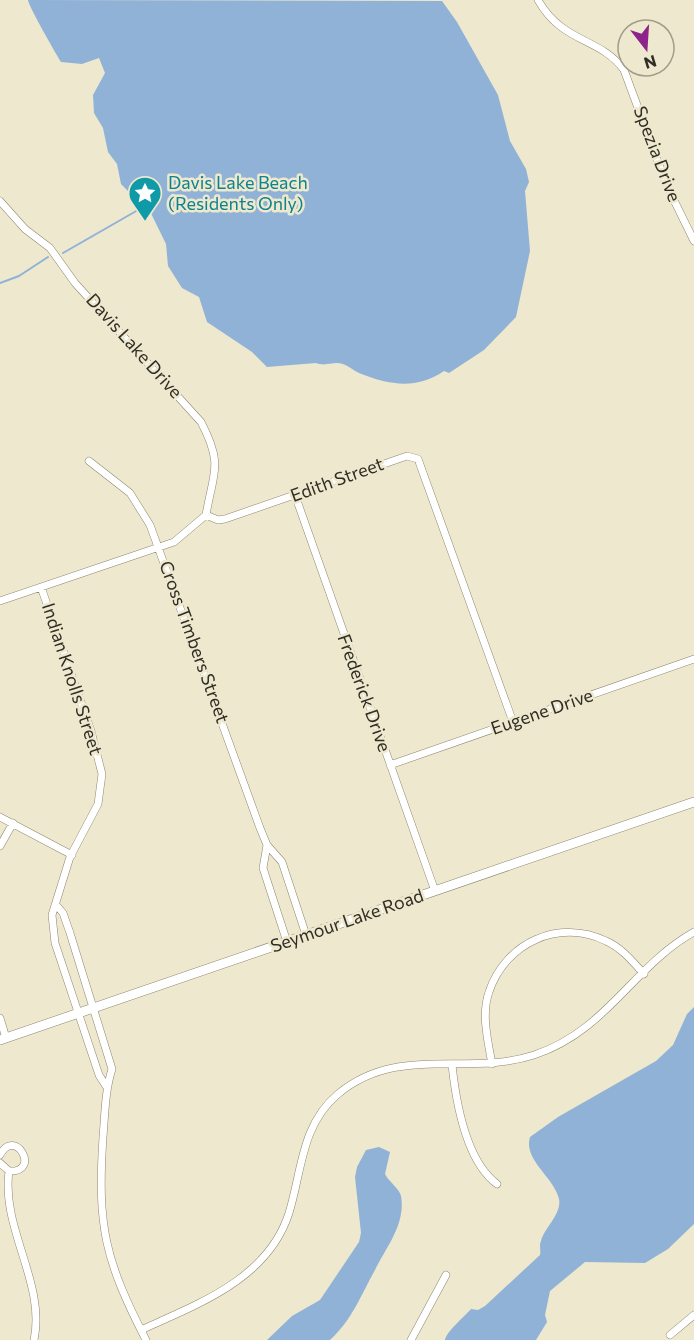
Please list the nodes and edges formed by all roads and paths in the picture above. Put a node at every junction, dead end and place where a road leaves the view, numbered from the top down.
1 (538, 0) edge
2 (0, 201) edge
3 (694, 241) edge
4 (89, 461) dead end
5 (295, 495) junction
6 (206, 515) junction
7 (159, 548) junction
8 (42, 587) junction
9 (0, 601) edge
10 (694, 659) edge
11 (513, 722) junction
12 (390, 765) junction
13 (694, 802) edge
14 (0, 817) edge
15 (13, 823) junction
16 (267, 845) junction
17 (0, 846) edge
18 (72, 855) junction
19 (435, 891) junction
20 (57, 906) junction
21 (694, 932) edge
22 (306, 935) junction
23 (287, 942) junction
24 (644, 974) junction
25 (92, 1009) junction
26 (78, 1013) junction
27 (0, 1018) edge
28 (3, 1039) edge
29 (492, 1064) junction
30 (452, 1065) junction
31 (106, 1086) junction
32 (0, 1155) edge
33 (0, 1163) edge
34 (9, 1171) junction
35 (497, 1184) dead end
36 (446, 1275) dead end
37 (694, 1315) edge
38 (141, 1330) junction
39 (670, 1335) dead end
40 (34, 1340) edge
41 (146, 1340) edge
42 (411, 1340) edge

1 - 3 street, Spezia Drive
2 - 6 street, Davis Lake Drive
4 - 7 street, Cross Timbers Street
5 - 6 street, Edith Street
5 - 11 street, Edith Street
5 - 12 street, Frederick Drive
6 - 7 street
7 - 8 street
7 - 16 street, Cross Timbers Street
8 - 9 street
8 - 18 street, Indian Knolls Street
10 - 11 street, Eugene Drive
11 - 12 street, Eugene Drive
12 - 19 street, Frederick Drive
13 - 19 street, Seymour Lake Road
14 - 15 street
15 - 17 street
15 - 18 street
16 - 22 street, Cross Timbers Street
16 - 23 street, Cross Timbers Street
18 - 20 street, Indian Knolls Street
19 - 22 street, Seymour Lake Road
20 - 25 street
20 - 26 street, Indian Knolls Street
21 - 24 street
22 - 23 street, Seymour Lake Road
23 - 25 street, Seymour Lake Road
24 - 29 street
24 - 29 street
25 - 26 street, Seymour Lake Road
25 - 31 street
26 - 28 street, Seymour Lake Road
26 - 31 street, Indian Knolls Street
27 - 28 street
29 - 30 street
30 - 35 street
30 - 38 street
31 - 38 street
32 - 34 street
33 - 34 street
34 - 40 street
36 - 42 street
37 - 39 street
38 - 41 street

